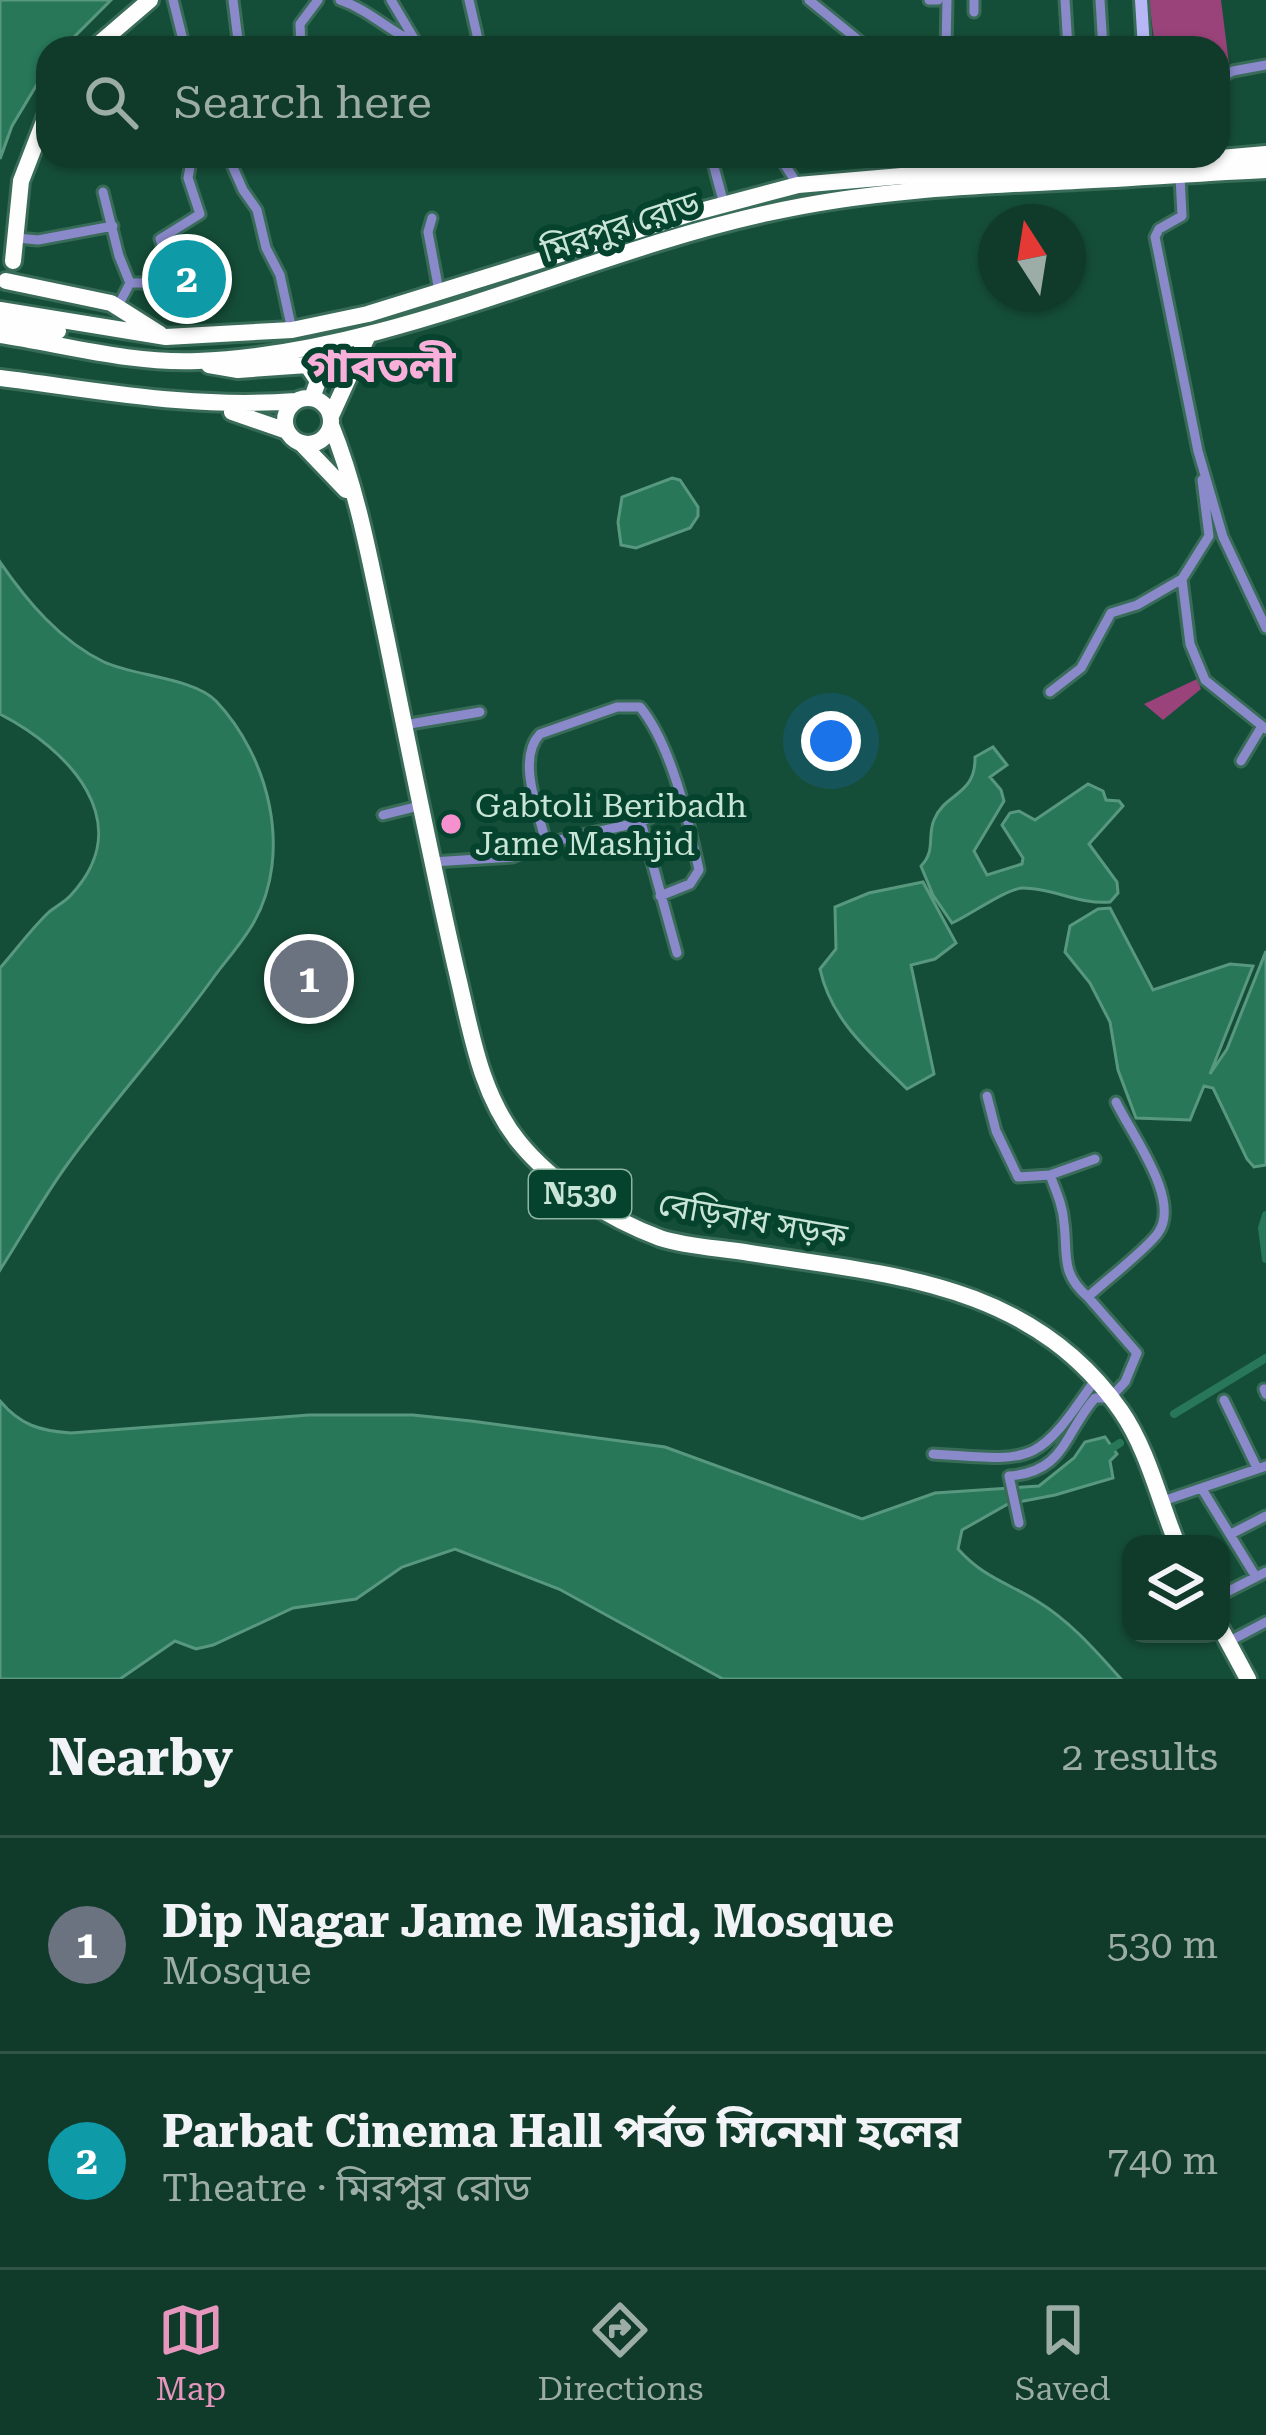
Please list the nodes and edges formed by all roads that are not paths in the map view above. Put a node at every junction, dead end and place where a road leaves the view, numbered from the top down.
1 (150, 0) edge
2 (173, 0) edge
3 (233, 0) edge
4 (318, 0) edge
5 (340, 0) edge
6 (391, 0) edge
7 (469, 0) edge
8 (809, 0) edge
9 (947, 0) edge
10 (1065, 0) edge
11 (1100, 0) edge
12 (1145, 0) edge
13 (108, 36) edge
14 (182, 36) edge
15 (238, 36) edge
16 (300, 36) edge
17 (404, 36) edge
18 (414, 36) edge
19 (477, 36) edge
20 (853, 36) edge
21 (946, 36) edge
22 (1067, 36) edge
23 (1102, 36) edge
24 (1147, 36) edge
25 (1266, 65) edge
26 (1230, 73) edge
27 (36, 141) edge
28 (1266, 154) edge
29 (1230, 158) edge
30 (190, 168) edge
31 (233, 168) edge
32 (714, 168) edge
33 (786, 168) edge
34 (891, 168) edge
35 (1149, 168) edge
36 (1160, 168) edge
37 (1195, 168) edge
38 (1266, 170) edge
39 (797, 185) junction
40 (103, 192) dead end
41 (18, 200) junction
42 (724, 204) junction
43 (432, 218) dead end
44 (113, 226) junction
45 (0, 227) edge
46 (8, 241) edge
47 (8, 273) edge
48 (130, 283) junction
49 (439, 291) junction
50 (87, 300) junction
51 (118, 305) junction
52 (0, 310) edge
53 (0, 323) edge
54 (292, 330) junction
55 (88, 331) junction
56 (0, 335) edge
57 (368, 335) junction
58 (166, 337) junction
59 (0, 346) edge
60 (129, 357) junction
61 (197, 361) junction
62 (0, 381) edge
63 (304, 399) junction
64 (331, 421) junction
65 (294, 437) junction
66 (1198, 451) junction
67 (354, 501) junction
68 (1182, 579) junction
69 (1266, 628) edge
70 (1050, 692) dead end
71 (480, 712) dead end
72 (404, 725) junction
73 (1264, 728) edge
74 (1241, 761) dead end
75 (680, 802) junction
76 (419, 806) junction
77 (383, 815) dead end
78 (641, 822) junction
79 (546, 843) junction
80 (431, 862) junction
81 (660, 896) junction
82 (677, 953) dead end
83 (987, 1096) dead end
84 (1116, 1102) dead end
85 (1095, 1159) dead end
86 (1050, 1175) junction
87 (1088, 1297) junction
88 (1095, 1380) junction
89 (1110, 1398) junction
90 (1224, 1400) dead end
91 (933, 1454) dead end
92 (1262, 1467) edge
93 (1202, 1489) junction
94 (1160, 1502) junction
95 (1266, 1516) edge
96 (1019, 1523) dead end
97 (1232, 1534) junction
98 (1174, 1535) edge
99 (1261, 1574) edge
100 (1230, 1590) edge
101 (1266, 1622) edge
102 (1230, 1634) edge
103 (1229, 1643) edge
104 (1248, 1679) edge

1 - 13 highway
2 - 14 street
3 - 15 street
4 - 16 street
5 - 17 street
6 - 18 street
7 - 19 street
8 - 20 street
9 - 21 street
10 - 22 street
11 - 23 street
12 - 24 main road
25 - 26 street
27 - 41 highway
28 - 29 highway, মিরপুর রোড
30 - 48 street
31 - 54 street
32 - 42 street
33 - 39 street
34 - 39 highway, মিরপুর রোড
35 - 57 highway, মিরপুর রোড
36 - 66 street
37 - 38 highway, মিরপুর রোড
39 - 42 highway, মিরপুর রোড
40 - 44 street
41 - 45 highway
41 - 46 highway
42 - 49 highway, মিরপুর রোড
43 - 49 street
44 - 46 street
44 - 48 street
46 - 47 highway
47 - 50 highway
48 - 51 street
49 - 54 highway, মিরপুর রোড
50 - 51 highway
50 - 55 highway
51 - 58 highway
52 - 55 highway, মিরপুর রোড
53 - 55 highway
54 - 58 highway, মিরপুর রোড
55 - 58 highway, মিরপুর রোড
56 - 60 highway, মিরপুর রোড
57 - 61 highway, মিরপুর রোড
57 - 64 highway
59 - 60 highway
60 - 61 highway, মিরপুর রোড
61 - 63 highway
62 - 63 highway
62 - 65 highway
63 - 64 highway
63 - 65 highway
64 - 65 highway
64 - 67 highway, বেড়িবাধ সড়ক
65 - 67 highway, বেড়িবাধ সড়ক
66 - 68 street
66 - 69 street
67 - 72 highway, বেড়িবাধ সড়ক / N530
68 - 70 street
68 - 73 street
71 - 72 street
72 - 76 highway, বেড়িবাধ সড়ক / N530
73 - 74 street
75 - 78 street
75 - 79 street
75 - 81 street
76 - 77 street
76 - 80 highway, বেড়িবাধ সড়ক / N530
78 - 79 street
78 - 81 street
79 - 80 street
80 - 88 highway, বেড়িবাধ সড়ক / N530
81 - 82 street
83 - 86 street
84 - 87 street
85 - 86 street
86 - 87 street
87 - 89 street
88 - 89 highway, বেড়িবাধ সড়ক / N530
88 - 91 street
89 - 94 highway, বেড়িবাধ সড়ক / N530
89 - 96 street
90 - 92 street
92 - 93 street
93 - 94 street
93 - 97 street
94 - 98 highway, বেড়িবাধ সড়ক / N530
95 - 97 street
97 - 99 street
99 - 100 street
101 - 102 street
103 - 104 highway

